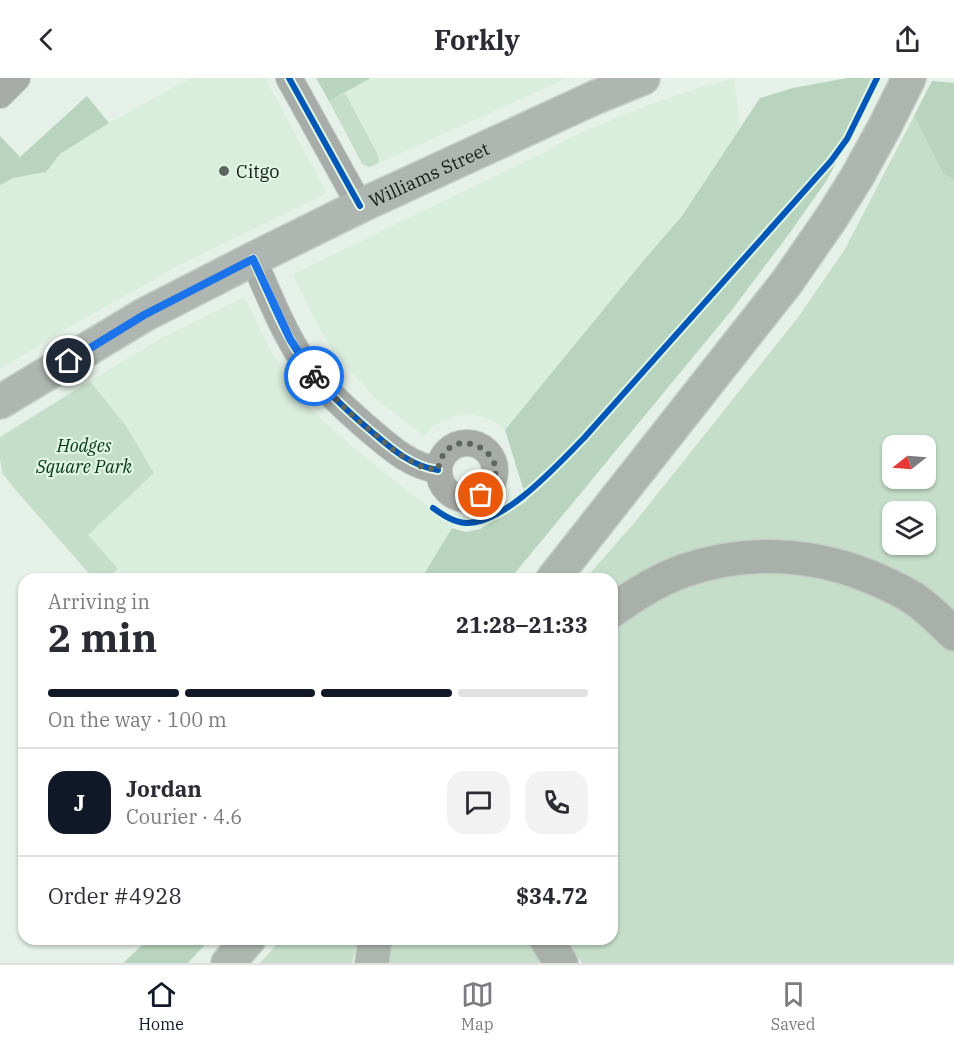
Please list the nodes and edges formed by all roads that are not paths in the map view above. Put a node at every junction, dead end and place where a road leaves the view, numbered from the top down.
1 (17, 78) edge
2 (289, 78) edge
3 (643, 78) edge
4 (906, 84) edge
5 (0, 95) edge
6 (360, 206) junction
7 (253, 259) junction
8 (0, 402) edge
9 (438, 470) dead end
10 (558, 573) edge
11 (618, 607) edge
12 (954, 634) edge
13 (244, 945) edge
14 (374, 945) edge
15 (550, 945) edge
16 (228, 963) edge
17 (372, 963) edge
18 (561, 963) edge

1 - 5 street
2 - 6 street
3 - 6 main road, Williams Street
4 - 10 highway
6 - 7 main road, Williams Street
7 - 8 main road, Williams Street
7 - 9 street
11 - 12 main road
13 - 16 highway
14 - 17 highway
15 - 18 main road

